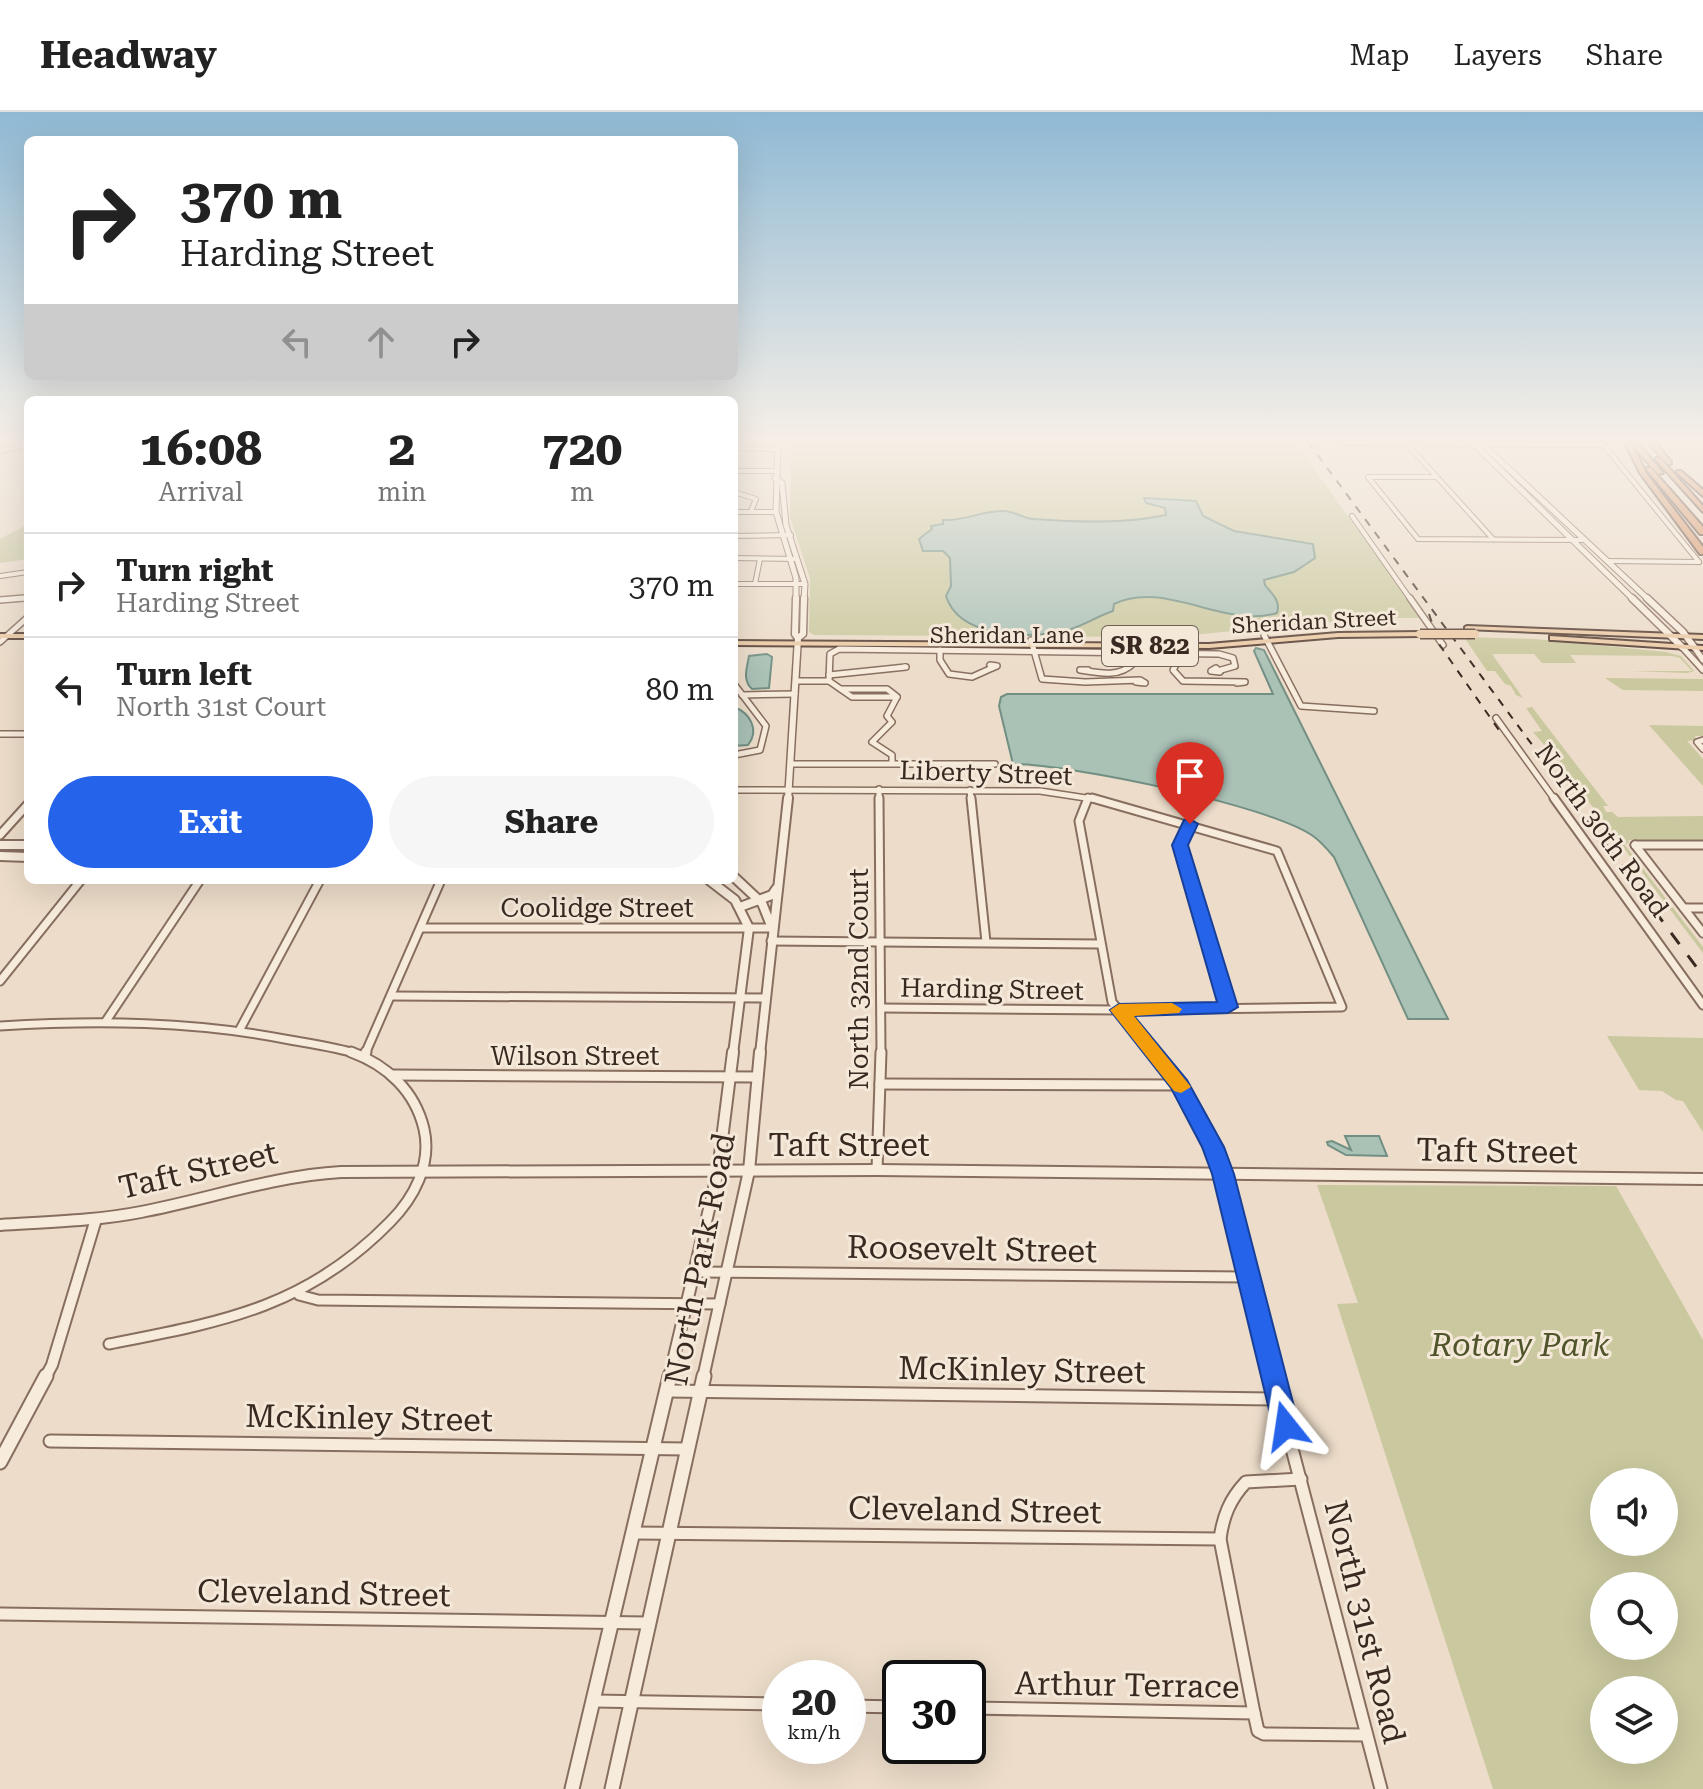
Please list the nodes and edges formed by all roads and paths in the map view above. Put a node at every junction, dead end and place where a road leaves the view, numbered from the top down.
1 (780, 520) edge
2 (786, 520) edge
3 (1355, 520) edge
4 (1403, 520) edge
5 (1476, 520) edge
6 (1553, 520) edge
7 (1562, 520) edge
8 (1665, 520) edge
9 (1679, 520) edge
10 (738, 536) edge
11 (787, 536) junction
12 (1493, 539) junction
13 (1573, 540) junction
14 (1584, 540) junction
15 (1703, 552) edge
16 (738, 558) edge
17 (760, 559) junction
18 (789, 559) junction
19 (799, 559) junction
20 (1607, 561) junction
21 (24, 573) edge
22 (0, 576) edge
23 (738, 584) edge
24 (755, 584) junction
25 (797, 584) junction
26 (805, 584) junction
27 (24, 598) edge
28 (0, 600) edge
29 (24, 620) edge
30 (1417, 631) junction
31 (1674, 637) junction
32 (1687, 637) junction
33 (1703, 637) edge
34 (1265, 638) junction
35 (2, 639) edge
36 (24, 639) edge
37 (738, 640) edge
38 (798, 640) junction
39 (1032, 645) junction
40 (1443, 645) dead end
41 (1682, 647) junction
42 (1699, 647) edge
43 (940, 650) junction
44 (1128, 652) junction
45 (1172, 652) junction
46 (1703, 660) edge
47 (896, 668) dead end
48 (992, 668) dead end
49 (1088, 670) dead end
50 (1221, 670) dead end
51 (1703, 670) edge
52 (829, 678) junction
53 (797, 680) junction
54 (1136, 682) dead end
55 (1237, 683) dead end
56 (738, 690) edge
57 (795, 696) junction
58 (743, 697) junction
59 (1374, 711) dead end
60 (1496, 718) dead end
61 (0, 734) edge
62 (24, 734) edge
63 (1700, 741) edge
64 (1703, 749) edge
65 (738, 755) edge
66 (892, 763) junction
67 (791, 764) junction
68 (995, 764) dead end
69 (879, 789) junction
70 (738, 790) edge
71 (786, 790) junction
72 (970, 790) junction
73 (1088, 797) junction
74 (24, 808) edge
75 (1190, 824) junction
76 (0, 835) edge
77 (0, 845) edge
78 (24, 845) edge
79 (1703, 845) edge
80 (0, 856) edge
81 (24, 857) edge
82 (738, 881) edge
83 (78, 884) edge
84 (197, 884) edge
85 (318, 884) edge
86 (439, 884) edge
87 (715, 884) edge
88 (777, 888) junction
89 (759, 900) junction
90 (740, 907) junction
91 (1684, 908) junction
92 (1703, 908) edge
93 (422, 928) junction
94 (749, 928) junction
95 (772, 928) junction
96 (1703, 933) edge
97 (771, 941) junction
98 (986, 942) junction
99 (879, 943) junction
100 (1099, 944) junction
101 (0, 981) edge
102 (392, 996) junction
103 (741, 998) junction
104 (765, 998) junction
105 (1703, 1005) edge
106 (1228, 1007) junction
107 (1342, 1007) joint
108 (882, 1008) junction
109 (1119, 1010) junction
110 (106, 1021) junction
111 (0, 1026) edge
112 (239, 1031) junction
113 (364, 1057) junction
114 (393, 1075) junction
115 (732, 1077) junction
116 (757, 1077) junction
117 (880, 1084) junction
118 (1180, 1085) junction
119 (877, 1170) junction
120 (718, 1171) junction
121 (749, 1171) junction
122 (423, 1172) junction
123 (1223, 1174) junction
124 (1703, 1179) edge
125 (96, 1219) junction
126 (0, 1225) edge
127 (696, 1272) junction
128 (726, 1272) junction
129 (1247, 1277) junction
130 (298, 1294) junction
131 (689, 1303) junction
132 (720, 1304) junction
133 (109, 1344) dead end
134 (668, 1391) junction
135 (700, 1392) junction
136 (1279, 1399) junction
137 (50, 1441) dead end
138 (653, 1448) junction
139 (687, 1449) junction
140 (0, 1462) edge
141 (1301, 1479) junction
142 (634, 1533) junction
143 (669, 1533) junction
144 (1220, 1539) junction
145 (0, 1614) edge
146 (613, 1622) junction
147 (647, 1623) junction
148 (593, 1701) junction
149 (631, 1702) junction
150 (762, 1704) edge
151 (986, 1708) edge
152 (1254, 1713) junction
153 (1366, 1735) junction
154 (572, 1789) edge
155 (612, 1789) edge
156 (1381, 1789) edge

1 - 11 street, North Park Road
2 - 11 street, North Park Road
3 - 40 street
4 - 12 street
5 - 12 street
6 - 13 street
7 - 14 street
8 - 20 street
9 - 15 highway
10 - 11 street
11 - 18 street, North Park Road
11 - 19 street, North Park Road
12 - 13 street
13 - 14 street
13 - 31 street
14 - 20 street
16 - 17 street
17 - 18 street
17 - 24 street
18 - 19 street
18 - 25 street, North Park Road
19 - 26 street, North Park Road
20 - 32 street
21 - 22 street
23 - 24 street
24 - 25 street
25 - 26 street
25 - 38 street, North Park Road
26 - 38 street, North Park Road
27 - 28 street
29 - 35 street
30 - 31 main road, Sheridan Street / SR 822
30 - 34 main road, Sheridan Street / SR 822
30 - 41 main road, Sheridan Street / SR 822, bridge
31 - 32 main road, Sheridan Street / SR 822
31 - 41 street
32 - 33 main road, Sheridan Street / SR 822
32 - 42 street
34 - 39 main road, Sheridan Street / SR 822
34 - 59 street
35 - 36 main road
37 - 38 main road, Sheridan Street / SR 822
38 - 39 main road, Sheridan Street / SR 822
38 - 53 street, North Park Road
39 - 43 street, Sheridan Lane
39 - 44 street, Sheridan Lane
39 - 54 street
41 - 42 main road, Sheridan Street / SR 822
41 - 51 street
42 - 46 street
43 - 48 street
43 - 52 street, Sheridan Lane
44 - 45 street, Sheridan Lane
44 - 49 street
45 - 50 street, Sheridan Lane
45 - 55 street
47 - 52 street
52 - 53 street
52 - 66 street
53 - 57 street, North Park Road
56 - 58 street
57 - 58 street
57 - 67 street, North Park Road
58 - 65 street
60 - 105 street, North 30th Road
61 - 62 street
63 - 64 street
66 - 67 street
66 - 68 street
67 - 71 street, North Park Road
69 - 71 street, Liberty Street
69 - 72 street, Liberty Street
69 - 99 street, North 32nd Court
70 - 71 street, Liberty Street
71 - 88 street, North Park Road
72 - 73 street, Liberty Street
72 - 98 street
73 - 75 street, Liberty Street
73 - 100 street, North 31st Road
74 - 76 street
75 - 106 street
75 - 107 street, Liberty Street
77 - 78 street
79 - 91 street
80 - 81 street
82 - 89 street
83 - 101 street
84 - 110 street
85 - 112 street
86 - 93 street
87 - 90 street
88 - 89 street
88 - 95 street, North Park Road
89 - 90 street
89 - 95 street
90 - 94 street
91 - 92 street
91 - 96 street
93 - 94 street, Coolidge Street
93 - 102 street
94 - 95 street, Coolidge Street
94 - 103 street, North Park Road
95 - 97 street, North Park Road
97 - 99 street
97 - 104 street, North Park Road
98 - 99 street
98 - 100 street
99 - 108 street, North 32nd Court
100 - 109 street, North 31st Road
102 - 103 street
102 - 113 street
103 - 104 street
103 - 115 street, North Park Road
104 - 116 street, North Park Road
106 - 107 street, Harding Street
106 - 109 street, Harding Street
108 - 109 street, Harding Street
108 - 117 street, North 32nd Court
109 - 118 street, North 31st Road
110 - 111 street
110 - 112 street
112 - 113 street
113 - 114 street
114 - 115 street, Wilson Street
114 - 122 street
115 - 116 street, Wilson Street
115 - 120 street, North Park Road
116 - 121 street, North Park Road
117 - 118 street
117 - 119 street, North 32nd Court
118 - 123 street, North 31st Road
119 - 121 street, Taft Street
119 - 123 street, Taft Street
120 - 121 street, Taft Street
120 - 122 street, Taft Street
120 - 127 street, North Park Road
121 - 128 street, North Park Road
122 - 125 street, Taft Street
122 - 130 street
123 - 124 street, Taft Street
123 - 129 street, North 31st Road
125 - 126 street, Taft Street
125 - 140 street
127 - 128 street, Roosevelt Street
127 - 131 street, North Park Road
128 - 129 street, Roosevelt Street
128 - 132 street, North Park Road
129 - 136 street, North 31st Road
130 - 131 street
130 - 133 street
131 - 132 street
131 - 134 street, North Park Road
132 - 135 street, North Park Road
134 - 135 street, McKinley Street
134 - 138 street, North Park Road
135 - 136 street, McKinley Street
135 - 139 street, North Park Road
136 - 141 street, North 31st Road
137 - 138 street, McKinley Street
138 - 139 street, McKinley Street
138 - 142 street, North Park Road
139 - 143 street, North Park Road
141 - 144 street
141 - 153 street, North 31st Road
142 - 143 street, Cleveland Street
142 - 146 street, North Park Road
143 - 144 street, Cleveland Street
143 - 147 street, North Park Road
144 - 152 street
145 - 146 street, Cleveland Street
146 - 147 street, Cleveland Street
146 - 148 street, North Park Road
147 - 149 street, North Park Road
148 - 149 street
148 - 154 street, North Park Road
149 - 150 street
149 - 155 street, North Park Road
151 - 152 street, Arthur Terrace
152 - 153 street, Arthur Terrace
153 - 156 street, North 31st Road

